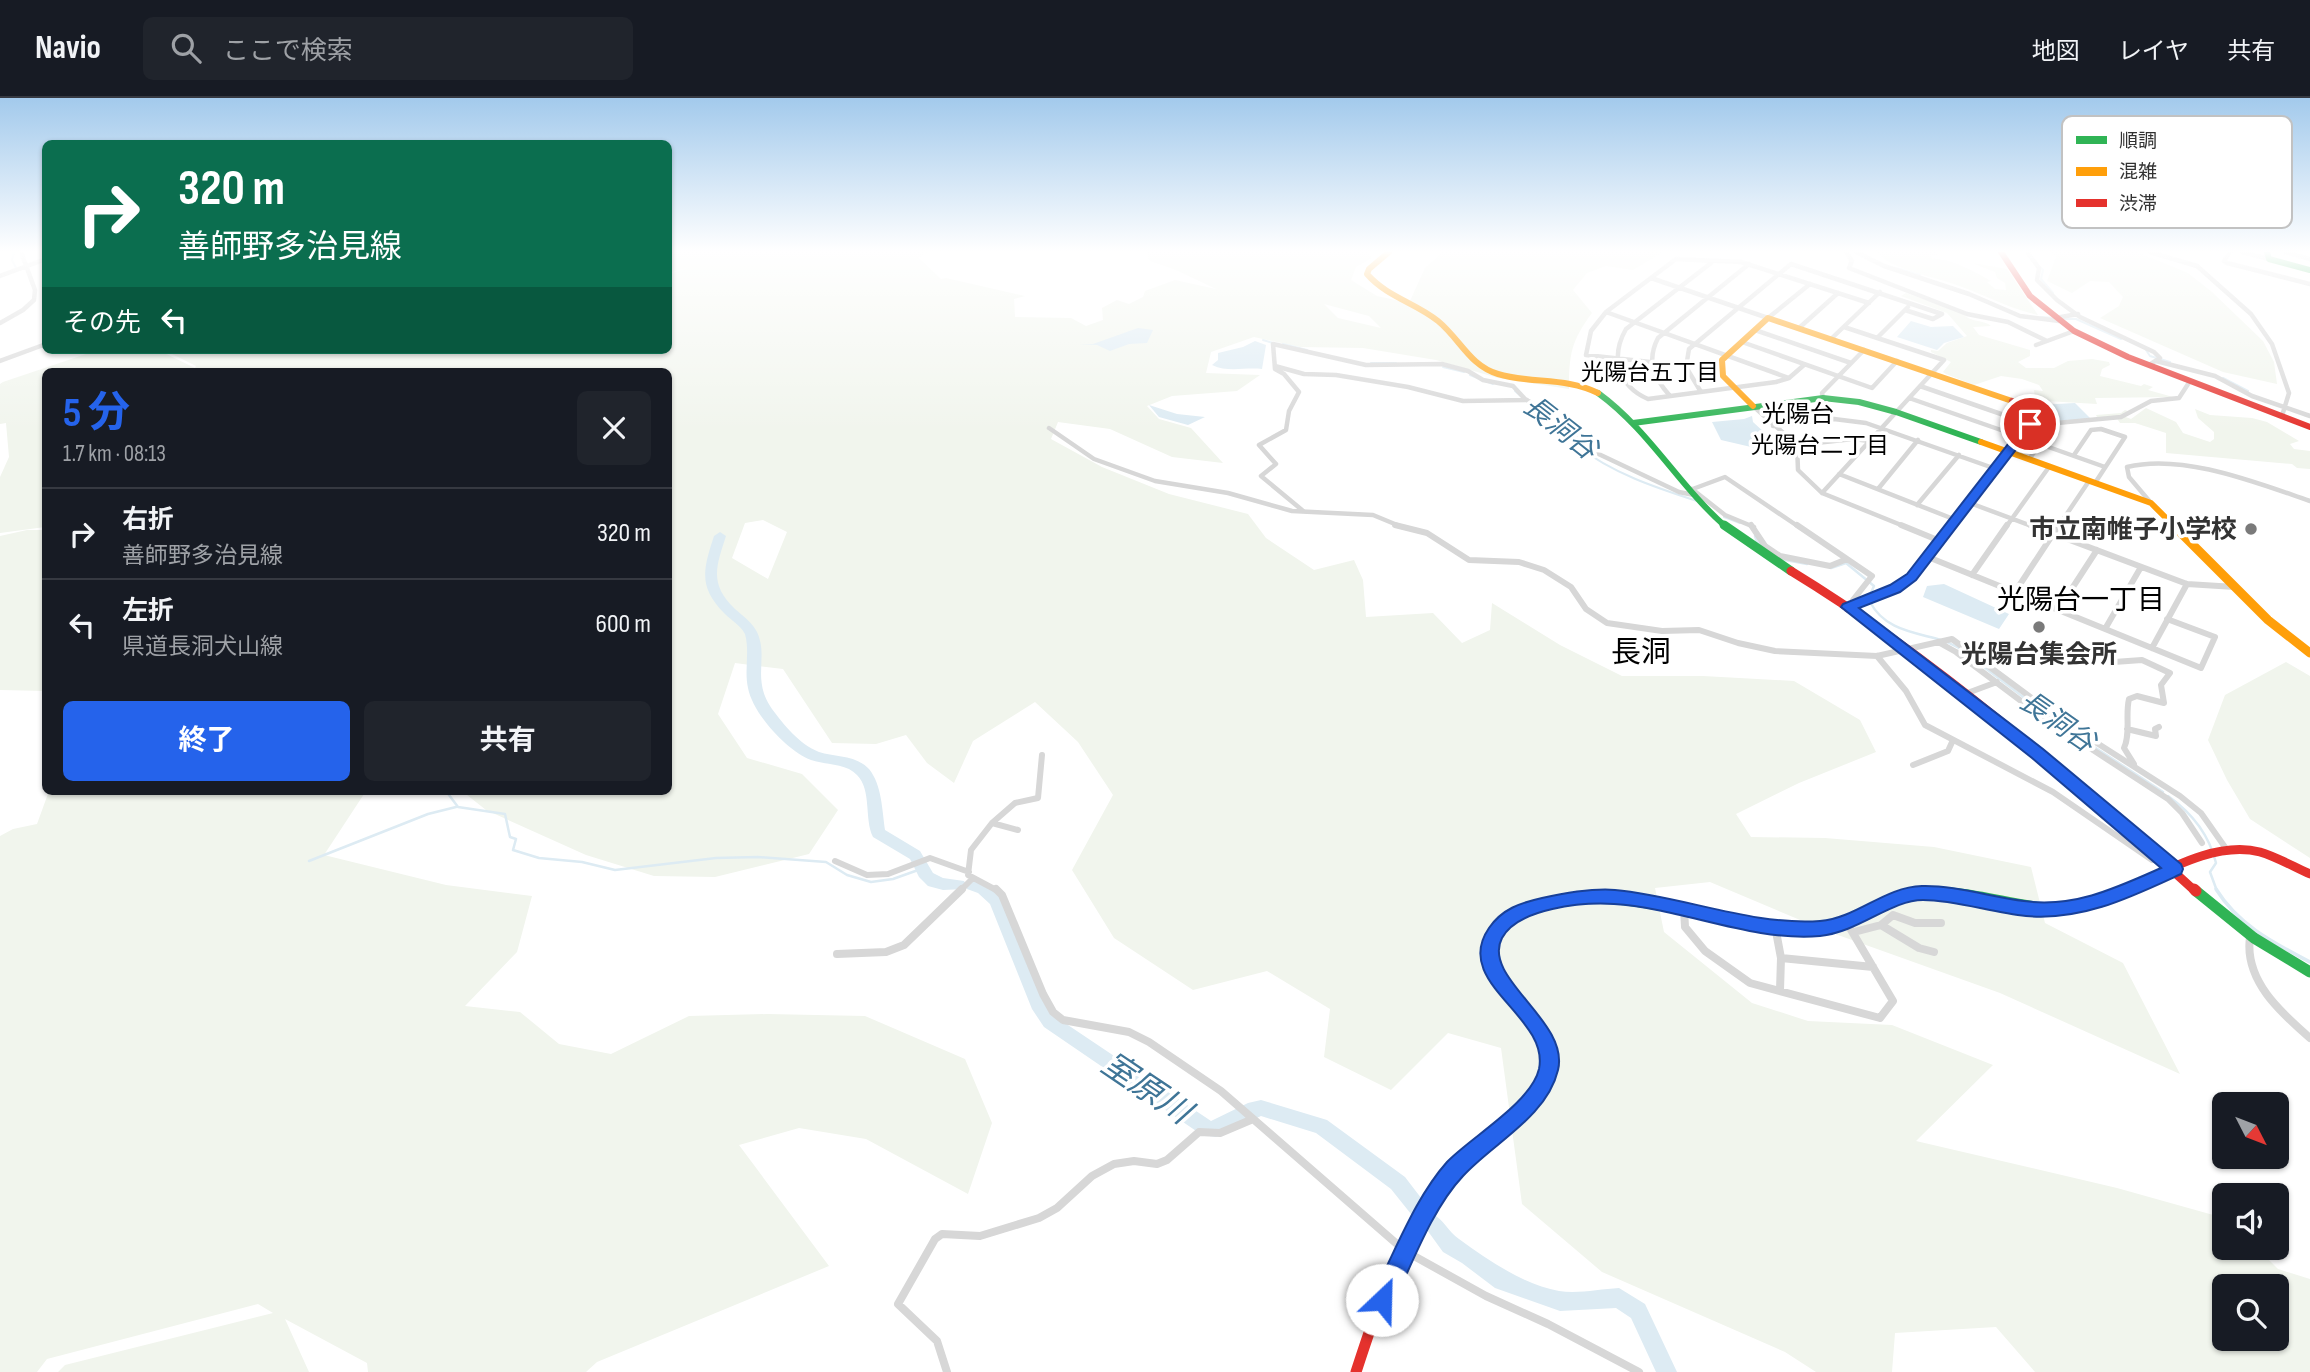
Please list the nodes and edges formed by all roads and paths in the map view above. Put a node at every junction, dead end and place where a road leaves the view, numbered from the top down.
1 (17, 311) edge
2 (1419, 311) edge
3 (1648, 311) edge
4 (1691, 311) edge
5 (1734, 311) edge
6 (1748, 311) edge
7 (1776, 311) edge
8 (1817, 311) edge
9 (1860, 311) edge
10 (1904, 311) edge
11 (1910, 311) edge
12 (1935, 311) edge
13 (1960, 311) edge
14 (2009, 311) edge
15 (2048, 311) edge
16 (2070, 311) edge
17 (2248, 311) edge
18 (1606, 312) joint
19 (2073, 314) junction
20 (1768, 318) junction
21 (2057, 319) junction
22 (1635, 322) junction
23 (0, 323) edge
24 (1844, 327) junction
25 (1799, 328) junction
26 (1755, 330) junction
27 (2074, 331) junction
28 (1665, 333) junction
29 (1877, 338) junction
30 (1831, 339) junction
31 (2047, 341) junction
32 (1742, 342) junction
33 (1694, 344) junction
34 (42, 345) edge
35 (2036, 345) dead end
36 (1864, 350) junction
37 (1726, 355) junction
38 (1615, 358) junction
39 (0, 361) edge
40 (2156, 361) junction
41 (1650, 362) junction
42 (1898, 362) junction
43 (1851, 363) junction
44 (1804, 365) junction
45 (1275, 366) junction
46 (1932, 373) junction
47 (1838, 376) junction
48 (1789, 378) junction
49 (2190, 381) junction
50 (1920, 386) junction
51 (1734, 388) junction
52 (1701, 392) junction
53 (1670, 396) junction
54 (1824, 398) junction
55 (1909, 398) junction
56 (1524, 400) junction
57 (1754, 406) junction
58 (2284, 409) junction
59 (1896, 412) junction
60 (2310, 416) edge
61 (1633, 424) junction
62 (2030, 424) junction
63 (1773, 426) junction
64 (1881, 427) junction
65 (2310, 427) edge
66 (1049, 428) dead end
67 (2021, 437) junction
68 (1918, 440) junction
69 (1870, 441) junction
70 (2040, 444) junction
71 (1797, 445) junction
72 (2009, 452) junction
73 (1958, 455) junction
74 (2074, 455) junction
75 (2029, 459) junction
76 (2049, 467) junction
77 (2105, 467) junction
78 (1996, 469) junction
79 (1839, 474) junction
80 (2092, 482) junction
81 (1878, 489) junction
82 (1822, 493) junction
83 (1694, 495) junction
84 (2310, 501) edge
85 (1970, 503) junction
86 (2151, 503) junction
87 (1917, 505) junction
88 (1302, 511) junction
89 (2012, 519) junction
90 (1956, 520) junction
91 (2054, 534) junction
92 (1940, 541) junction
93 (2097, 550) junction
94 (1928, 557) junction
95 (1847, 559) junction
96 (2141, 567) junction
97 (1972, 575) junction
98 (2187, 584) junction
99 (2237, 587) junction
100 (2015, 592) junction
101 (1861, 602) junction
102 (1848, 607) junction
103 (2058, 610) junction
104 (2167, 619) junction
105 (2105, 629) junction
106 (1940, 641) junction
107 (2152, 648) junction
108 (1905, 651) junction
109 (2310, 653) edge
110 (1877, 656) junction
111 (2114, 662) dead end
112 (1997, 682) junction
113 (1962, 695) junction
114 (2159, 727) dead end
115 (2127, 729) junction
116 (1954, 740) junction
117 (1042, 755) dead end
118 (1913, 765) dead end
119 (2139, 770) junction
120 (2130, 774) junction
121 (2100, 803) junction
122 (2084, 812) junction
123 (992, 823) junction
124 (1018, 830) dead end
125 (2202, 843) dead end
126 (2224, 850) junction
127 (2152, 860) dead end
128 (835, 861) dead end
129 (2175, 869) junction
130 (2310, 874) edge
131 (971, 875) junction
132 (1684, 909) junction
133 (1847, 923) junction
134 (1941, 923) dead end
135 (1881, 925) junction
136 (1775, 926) junction
137 (1854, 932) junction
138 (2250, 937) junction
139 (1934, 952) dead end
140 (837, 954) dead end
141 (1781, 958) junction
142 (1873, 967) junction
143 (2309, 973) edge
144 (1780, 990) junction
145 (2310, 1038) edge
146 (1252, 1118) junction
147 (1405, 1251) junction
148 (947, 1372) edge
149 (1356, 1372) edge
150 (1639, 1372) edge

1 - 23 street
2 - 61 main road
3 - 22 street
4 - 28 street
5 - 33 street
6 - 20 street
7 - 20 street
8 - 25 street
9 - 24 street
10 - 29 street
11 - 12 street
13 - 31 street
14 - 21 street
15 - 21 main road
16 - 19 street
17 - 58 street
18 - 22 street
18 - 38 street
19 - 21 street
19 - 40 street
20 - 25 main road
20 - 26 main road
21 - 27 main road
22 - 28 street
22 - 38 street
24 - 29 street
24 - 30 street
25 - 30 main road
26 - 32 main road
26 - 43 street
27 - 31 street
27 - 40 main road
28 - 33 street
28 - 41 street
29 - 46 street
30 - 36 main road
31 - 35 street
32 - 37 main road
32 - 44 street
33 - 37 street
33 - 52 street
34 - 39 street
36 - 42 main road
36 - 43 street
37 - 48 street
37 - 51 main road
38 - 41 street
38 - 53 street
40 - 49 main road
40 - 58 street
41 - 53 street
42 - 46 main road
42 - 47 street
43 - 47 street
44 - 47 street
44 - 48 street
45 - 56 street
45 - 56 street
45 - 88 street
46 - 50 street
46 - 62 main road
47 - 54 street
48 - 51 street
49 - 58 main road
49 - 70 street
50 - 55 street
50 - 62 street
51 - 52 street
51 - 57 main road
52 - 53 street
54 - 57 main road
54 - 59 main road
55 - 59 street
55 - 67 street
56 - 83 street
57 - 61 main road
57 - 63 street
58 - 60 street
58 - 65 main road
59 - 64 street
59 - 72 main road
61 - 83 main road
62 - 67 main road
63 - 64 street
63 - 71 street
64 - 68 street
64 - 69 street
66 - 88 street
67 - 72 main road
68 - 73 street
68 - 81 street
69 - 71 street
69 - 79 street
70 - 74 street
70 - 75 street
71 - 82 street
72 - 75 main road
72 - 78 main road
73 - 78 street
73 - 87 street
74 - 77 street
74 - 77 street
75 - 76 main road
76 - 80 main road
76 - 89 street
77 - 80 street
78 - 85 main road
79 - 81 street
79 - 82 street
80 - 86 main road
80 - 91 street
81 - 87 street
82 - 92 street
83 - 95 street
83 - 95 street
83 - 102 main road
84 - 86 street
85 - 89 street
85 - 90 main road
86 - 99 main road
87 - 90 street
88 - 110 street
89 - 91 street
89 - 97 street
90 - 92 main road
91 - 93 street
91 - 100 street
92 - 94 main road
93 - 96 street
93 - 103 street
94 - 97 street
94 - 101 main road
95 - 101 street
96 - 98 street
96 - 105 street
97 - 100 street
98 - 99 street
98 - 104 street
99 - 109 main road
100 - 103 street
101 - 102 main road
102 - 108 main road
103 - 105 street
104 - 107 street
104 - 107 street
105 - 107 street
106 - 108 street
106 - 112 street
106 - 119 street
108 - 110 street
108 - 113 main road
110 - 116 street
111 - 115 street
112 - 113 street
112 - 120 street
113 - 121 main road
114 - 115 street
115 - 119 street
116 - 118 street
116 - 122 street
117 - 123 street
119 - 120 street
119 - 126 street
120 - 125 street
121 - 122 street
121 - 129 main road
122 - 127 street
123 - 124 street
123 - 131 street
126 - 129 main road
126 - 130 main road
128 - 131 street
129 - 133 main road
129 - 138 main road
131 - 140 street
131 - 146 street
132 - 136 main road
132 - 144 street
132 - 147 main road
133 - 136 main road
133 - 137 street
134 - 135 street
135 - 137 street
135 - 139 street
136 - 141 street
137 - 142 street
138 - 143 main road
138 - 145 street
141 - 142 street
141 - 144 street
142 - 144 street
146 - 147 street
146 - 148 street
147 - 149 main road
147 - 150 street

